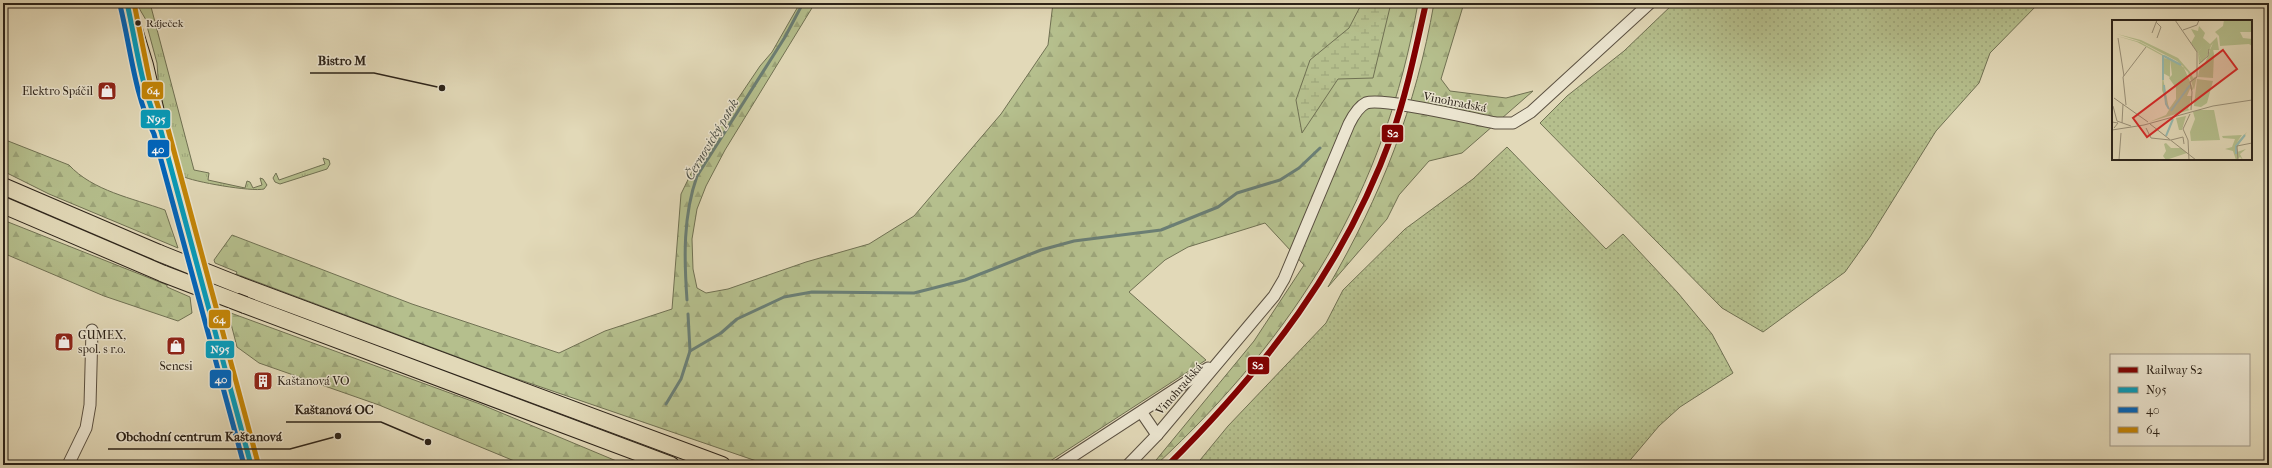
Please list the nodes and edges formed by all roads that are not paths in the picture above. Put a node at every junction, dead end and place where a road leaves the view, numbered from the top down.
1 (127, 3) edge
2 (1650, 3) edge
3 (3, 186) edge
4 (3, 205) edge
5 (195, 255) dead end
6 (208, 304) dead end
7 (92, 330) dead end
8 (1221, 360) junction
9 (1142, 413) junction
10 (1156, 435) junction
11 (68, 465) edge
12 (251, 465) edge
13 (671, 465) edge
14 (722, 465) edge
15 (1059, 465) edge
16 (1128, 465) edge

1 - 5 main road
2 - 8 street, Vinohradská
3 - 14 highway, bridge
4 - 13 highway, bridge
6 - 12 main road
7 - 11 street
8 - 9 street, Vinohradská
8 - 10 street, Vinohradská
9 - 10 street, Vinohradská
9 - 15 street, Vinohradská
10 - 16 street, Vinohradská

